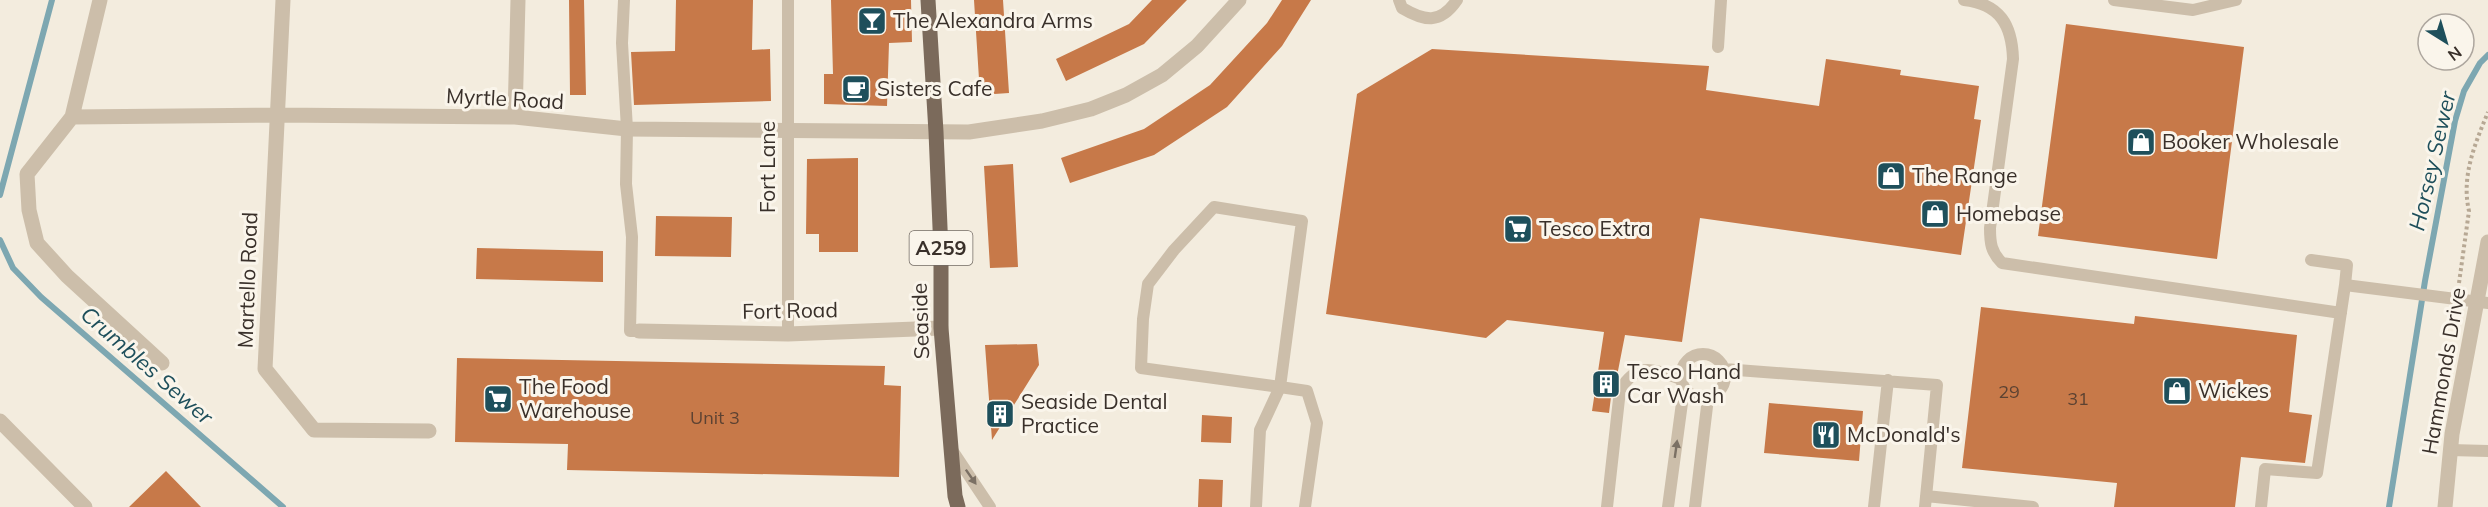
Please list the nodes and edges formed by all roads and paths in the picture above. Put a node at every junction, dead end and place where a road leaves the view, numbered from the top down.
1 (100, 0) edge
2 (283, 0) edge
3 (518, 0) edge
4 (624, 0) edge
5 (788, 0) edge
6 (927, 0) edge
7 (1239, 0) edge
8 (1399, 0) edge
9 (1457, 0) edge
10 (1721, 0) edge
11 (1965, 0) edge
12 (2114, 0) edge
13 (2236, 0) edge
14 (1718, 47) dead end
15 (276, 115) junction
16 (72, 117) junction
17 (515, 117) junction
18 (627, 129) junction
19 (787, 130) junction
20 (936, 132) junction
21 (2488, 242) edge
22 (2311, 260) dead end
23 (2345, 285) junction
24 (2483, 302) edge
25 (2341, 313) junction
26 (941, 328) junction
27 (639, 331) joint
28 (788, 334) junction
29 (162, 363) dead end
30 (1724, 369) junction
31 (1888, 380) junction
32 (1683, 383) junction
33 (1280, 387) junction
34 (1708, 398) junction
35 (0, 421) edge
36 (429, 431) dead end
37 (951, 449) junction
38 (2450, 450) junction
39 (2488, 451) edge
40 (1926, 502) edge
41 (955, 503) edge
42 (86, 507) edge
43 (990, 507) edge
44 (1256, 507) edge
45 (1305, 507) edge
46 (1607, 507) edge
47 (1668, 507) edge
48 (1695, 507) edge
49 (1874, 507) edge
50 (2033, 507) edge
51 (2261, 507) edge
52 (2445, 507) edge

1 - 16 street
2 - 15 street, Martello Road
3 - 17 street
4 - 18 lane
5 - 19 lane, Fort Lane
6 - 20 main road, Seaside / A259
7 - 20 street, Myrtle Road
8 - 9 lane
10 - 14 lane
11 - 25 lane
12 - 13 lane
15 - 16 street, Myrtle Road
15 - 17 street, Myrtle Road
15 - 36 street, Martello Road
16 - 29 street
17 - 18 street, Myrtle Road
18 - 19 street, Myrtle Road
18 - 27 lane
19 - 20 street, Myrtle Road
19 - 28 lane, Fort Lane
20 - 26 main road, Seaside / A259
21 - 24 street, Hammonds Drive
22 - 23 lane
23 - 24 lane
23 - 25 lane
24 - 38 street, Hammonds Drive
25 - 51 lane
26 - 28 street, Fort Road
26 - 37 main road, Seaside / A259
27 - 28 street, Fort Road
30 - 31 lane
30 - 32 lane
30 - 34 lane
31 - 40 lane
31 - 49 lane
32 - 34 lane
32 - 46 lane
47 -> 32 lane
33 - 33 lane
33 - 44 lane
33 - 45 lane
34 - 48 lane
35 - 42 street
37 - 41 main road, Seaside / A259
37 -> 43 lane
38 - 39 lane
38 - 52 street, Hammonds Drive
40 - 50 lane

